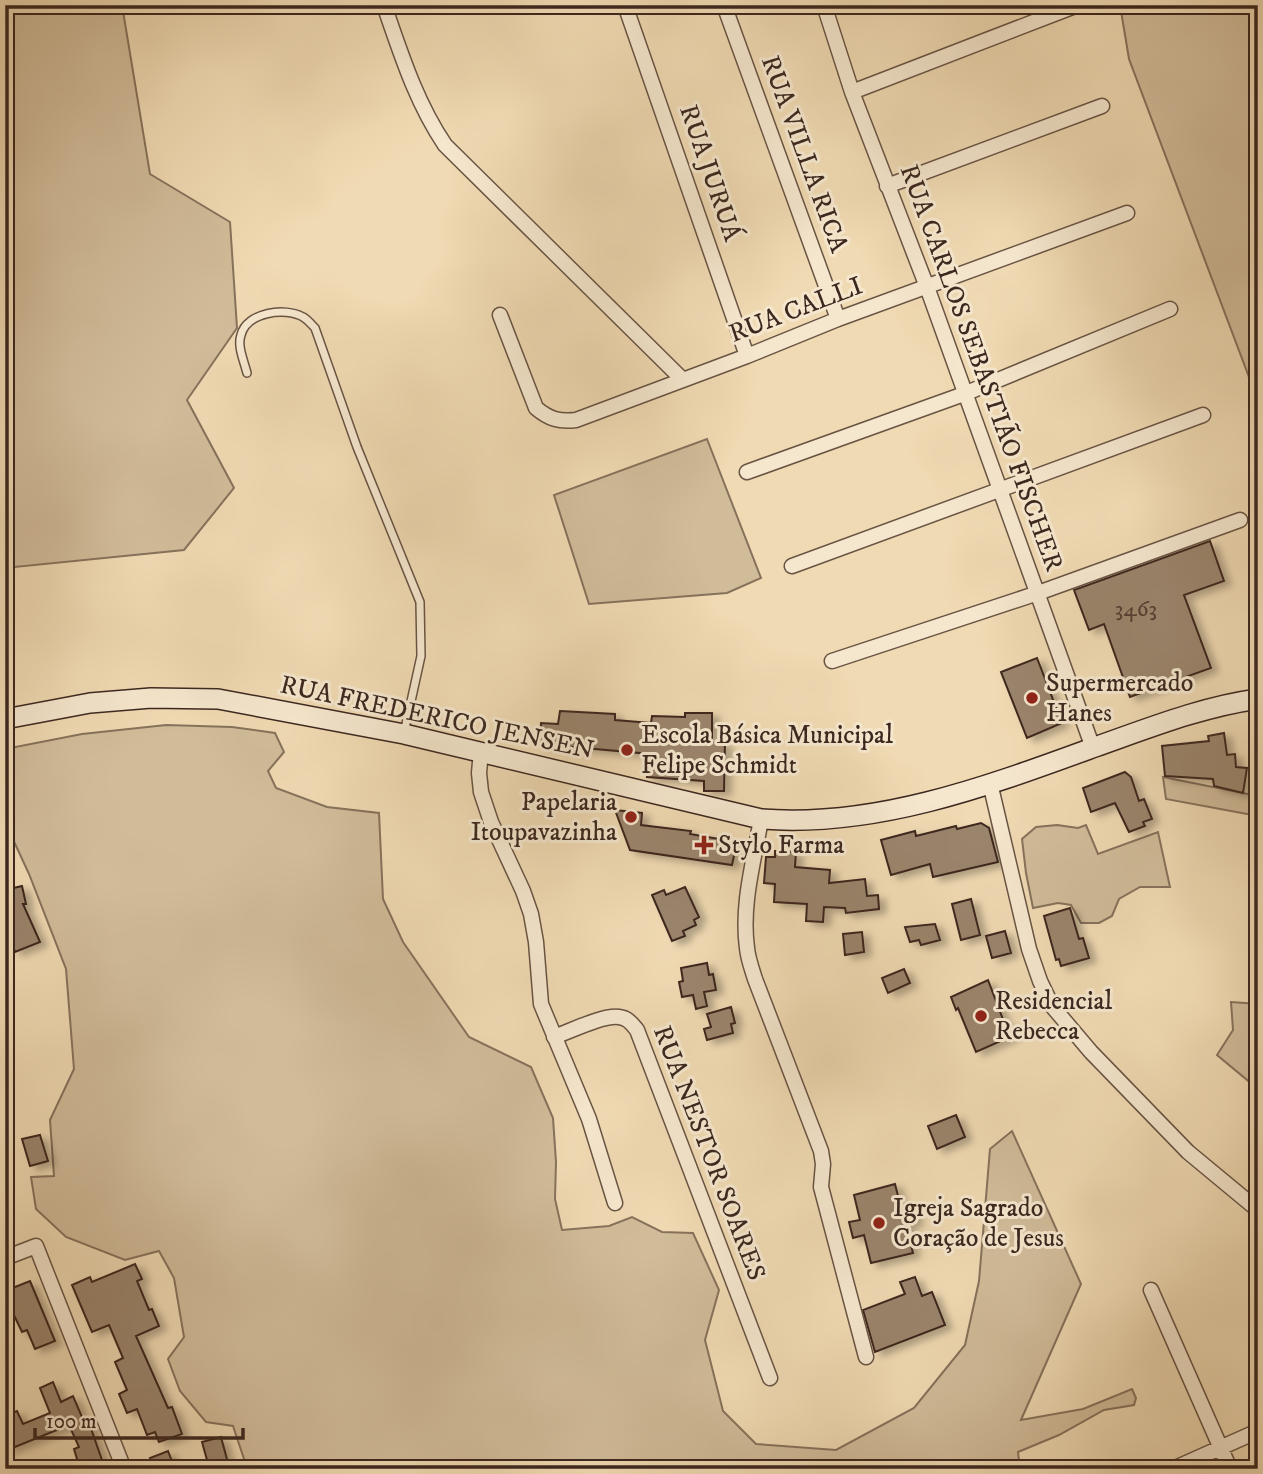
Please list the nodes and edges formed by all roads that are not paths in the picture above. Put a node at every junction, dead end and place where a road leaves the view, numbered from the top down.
1 (384, 5) edge
2 (625, 5) edge
3 (724, 5) edge
4 (824, 5) edge
5 (1075, 6) edge
6 (852, 92) junction
7 (1102, 106) dead end
8 (887, 186) junction
9 (1127, 213) dead end
10 (927, 287) junction
11 (1170, 309) dead end
12 (500, 315) dead end
13 (838, 319) junction
14 (747, 356) junction
15 (247, 373) dead end
16 (683, 380) junction
17 (964, 394) junction
18 (1203, 415) dead end
19 (747, 472) dead end
20 (1000, 489) junction
21 (1240, 520) dead end
22 (792, 566) dead end
23 (1038, 593) junction
24 (832, 661) dead end
25 (1258, 699) edge
26 (5, 719) edge
27 (404, 734) junction
28 (1093, 748) junction
29 (481, 751) junction
30 (990, 783) junction
31 (761, 819) junction
32 (554, 1037) junction
33 (615, 1203) dead end
34 (1258, 1209) edge
35 (5, 1258) edge
36 (1151, 1290) dead end
37 (866, 1357) dead end
38 (770, 1378) dead end
39 (1258, 1432) edge
40 (1221, 1447) junction
41 (124, 1469) edge
42 (1173, 1469) edge
43 (1230, 1469) edge

1 - 16 street
2 - 14 street, RUA JURUÁ
3 - 13 street, RUA VILLA RICA
4 - 6 street, RUA CARLOS SEBASTIÃO FISCHER
5 - 6 street
6 - 8 street, RUA CARLOS SEBASTIÃO FISCHER
7 - 8 street
8 - 10 street, RUA CARLOS SEBASTIÃO FISCHER
9 - 10 street, RUA CALLI
10 - 13 street, RUA CALLI
10 - 17 street, RUA CARLOS SEBASTIÃO FISCHER
11 - 17 street
12 - 16 street, RUA CALLI
13 - 14 street, RUA CALLI
14 - 16 street, RUA CALLI
15 - 27 lane
17 - 19 street
17 - 20 street, RUA CARLOS SEBASTIÃO FISCHER
18 - 20 street
20 - 22 street
20 - 23 street, RUA CARLOS SEBASTIÃO FISCHER
21 - 23 street
23 - 24 street
23 - 28 street, RUA CARLOS SEBASTIÃO FISCHER
25 - 28 main road, RUA FREDERICO JENSEN
26 - 27 main road, RUA FREDERICO JENSEN
27 - 29 main road, RUA FREDERICO JENSEN
28 - 30 main road, RUA FREDERICO JENSEN
29 - 31 main road, RUA FREDERICO JENSEN
29 - 32 street
30 - 31 main road, RUA FREDERICO JENSEN
30 - 34 street
31 - 37 street
32 - 33 street
32 - 38 street, RUA NESTOR SOARES
35 - 41 street
36 - 40 street
39 - 40 street
40 - 42 street
40 - 43 street

